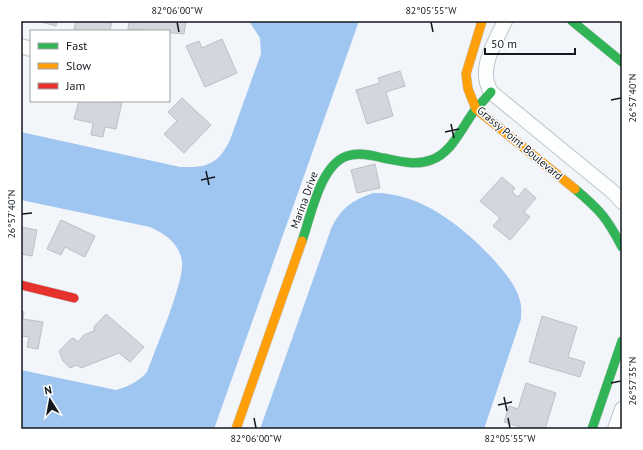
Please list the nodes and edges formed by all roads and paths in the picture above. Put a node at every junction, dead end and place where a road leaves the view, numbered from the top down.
1 (482, 21) edge
2 (505, 21) edge
3 (572, 21) edge
4 (622, 62) edge
5 (492, 92) junction
6 (476, 109) junction
7 (622, 202) edge
8 (622, 247) edge
9 (21, 285) edge
10 (74, 298) dead end
11 (622, 341) edge
12 (622, 409) edge
13 (236, 429) edge
14 (592, 429) edge
15 (615, 429) edge

1 - 6 street, Grassy Point Boulevard
2 - 5 street, Grassy Point Boulevard
3 - 4 street
5 - 6 street, Marina Drive
5 - 7 street, Grassy Point Boulevard
6 - 8 street, Grassy Point Boulevard
6 - 13 street, Marina Drive
9 - 10 street
11 - 14 street
12 - 15 street

